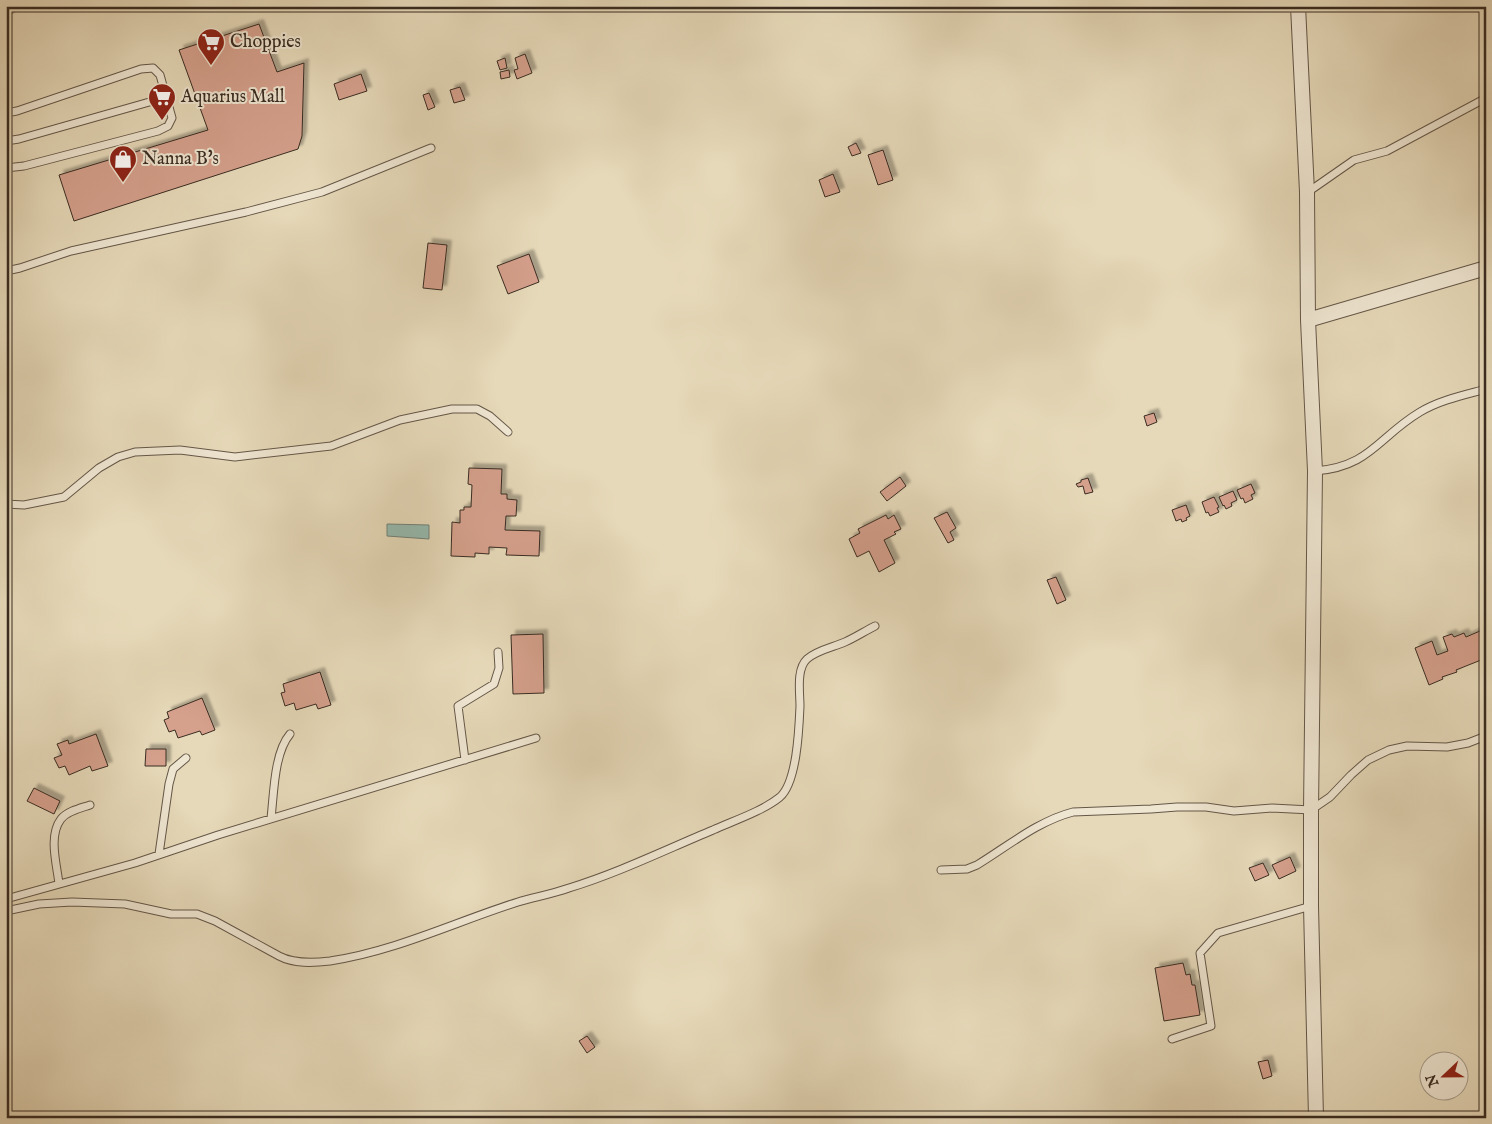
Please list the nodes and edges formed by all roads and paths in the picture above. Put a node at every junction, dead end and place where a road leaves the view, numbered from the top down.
1 (18, 6) edge
2 (1298, 6) edge
3 (6, 12) edge
4 (167, 97) junction
5 (1486, 98) edge
6 (6, 113) edge
7 (6, 141) edge
8 (431, 148) dead end
9 (6, 168) edge
10 (1307, 192) junction
11 (1486, 268) edge
12 (6, 270) edge
13 (1308, 320) junction
14 (1486, 388) edge
15 (508, 432) dead end
16 (1315, 471) junction
17 (6, 504) edge
18 (875, 626) dead end
19 (498, 652) dead end
20 (290, 734) dead end
21 (1486, 736) edge
22 (536, 738) dead end
23 (186, 758) dead end
24 (465, 760) junction
25 (90, 805) dead end
26 (1311, 810) junction
27 (271, 818) junction
28 (159, 854) junction
29 (941, 870) dead end
30 (60, 884) junction
31 (6, 899) edge
32 (1311, 906) junction
33 (6, 911) edge
34 (1172, 1039) dead end
35 (1316, 1118) edge

1 - 3 lane
2 - 10 street
4 - 6 lane
4 - 7 lane
4 - 9 lane
5 - 10 lane
8 - 12 lane
10 - 13 street
11 - 13 street
13 - 16 street
14 - 16 lane
15 - 17 lane
16 - 26 street
18 - 33 lane
19 - 24 lane
20 - 27 lane
21 - 26 lane
22 - 24 lane
23 - 28 lane
24 - 27 lane
25 - 30 lane
26 - 29 lane
26 - 32 street
27 - 28 lane
28 - 30 lane
30 - 31 lane
32 - 34 lane
32 - 35 street

